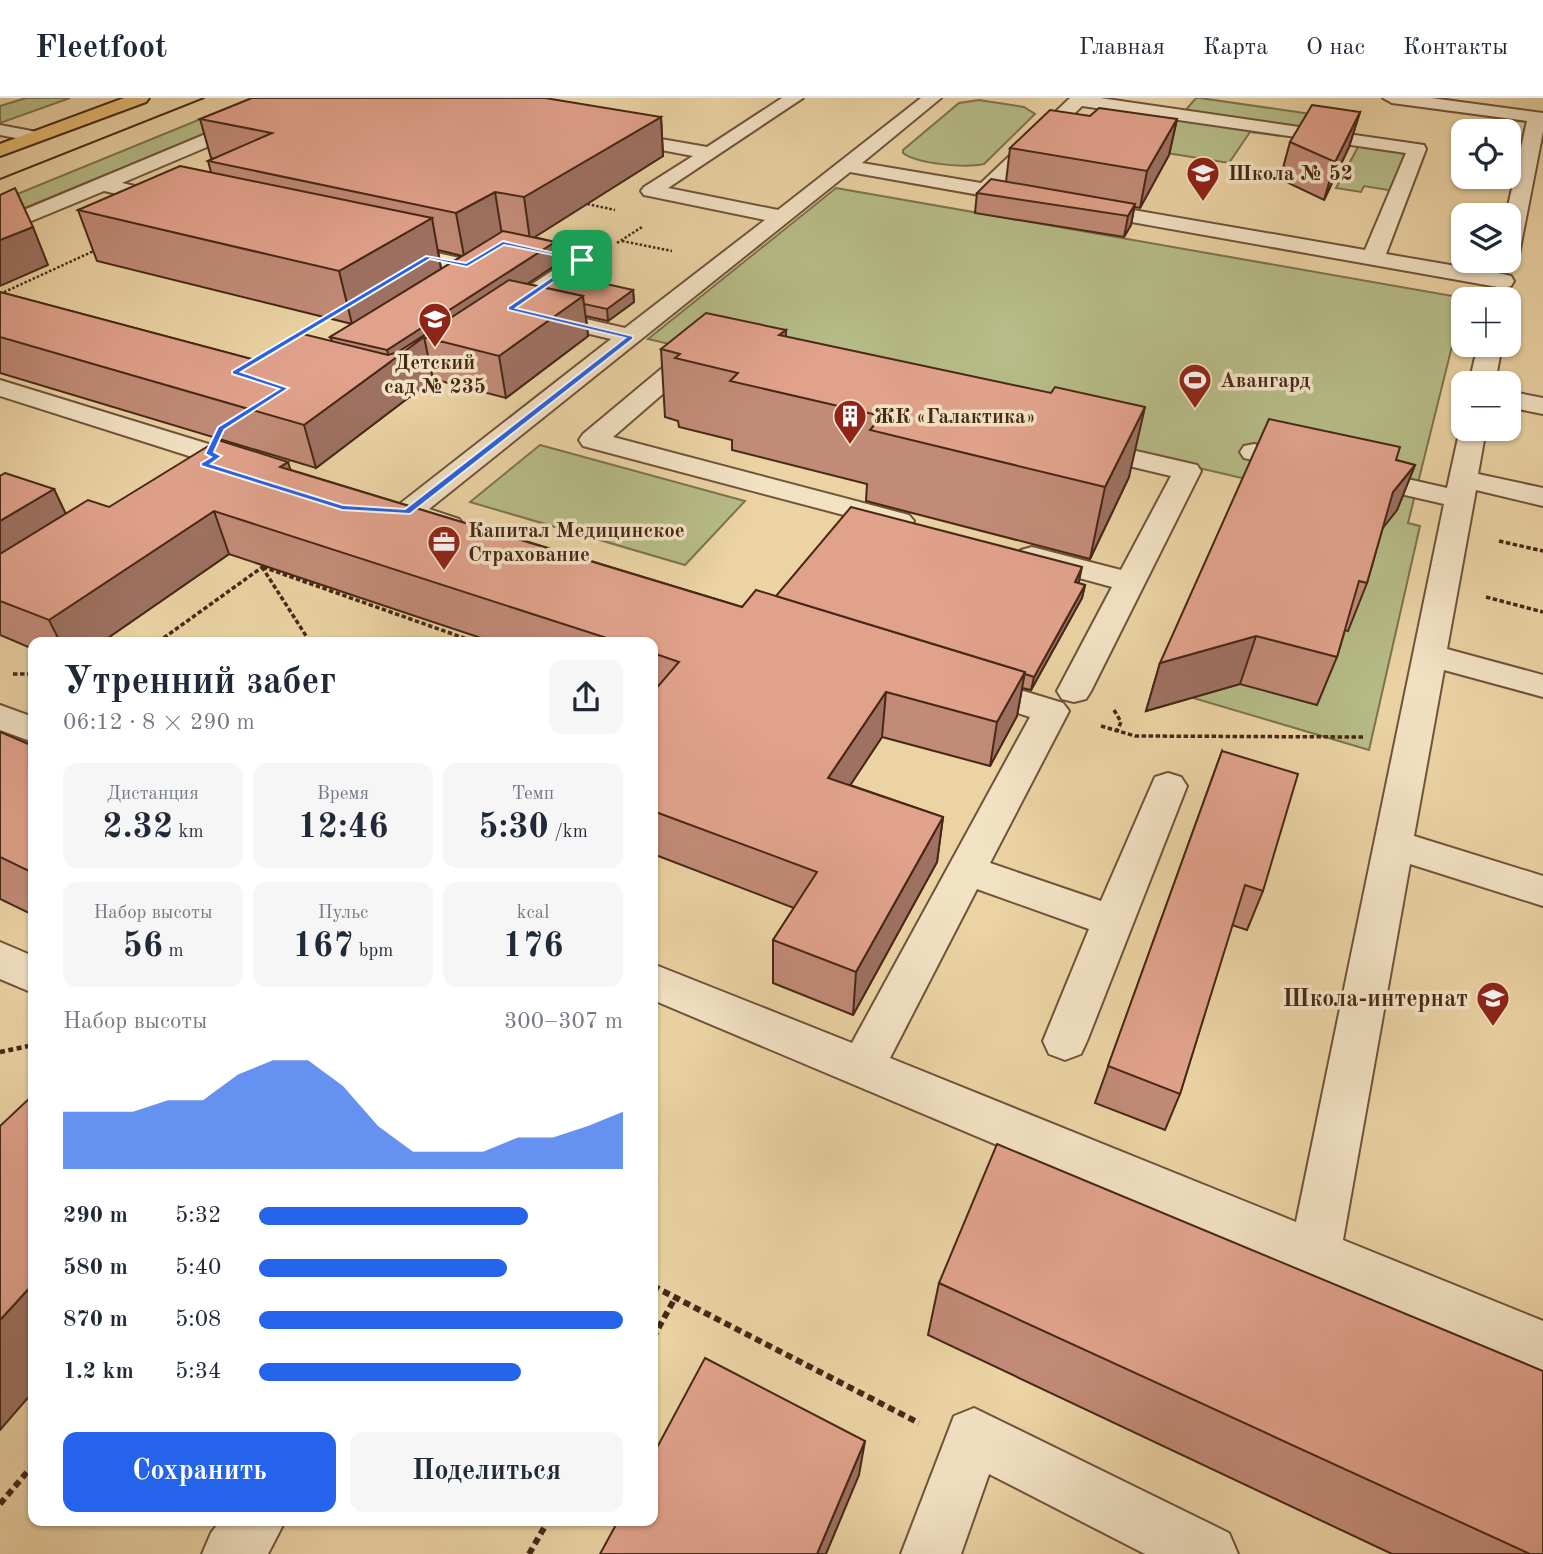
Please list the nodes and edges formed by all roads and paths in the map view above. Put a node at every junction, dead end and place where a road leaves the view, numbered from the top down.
1 (140, 98) edge
2 (794, 98) edge
3 (932, 98) edge
4 (1392, 98) edge
5 (306, 99) edge
6 (1079, 99) edge
7 (328, 103) edge
8 (1434, 104) junction
9 (1492, 105) edge
10 (1540, 118) edge
11 (0, 130) edge
12 (1290, 131) junction
13 (592, 132) edge
14 (1423, 134) junction
15 (36, 137) junction
16 (0, 150) edge
17 (709, 153) junction
18 (1276, 153) dead end
19 (160, 161) junction
20 (848, 166) junction
21 (194, 168) edge
22 (102, 185) junction
23 (986, 190) junction
24 (185, 195) edge
25 (577, 202) edge
26 (1520, 203) edge
27 (783, 217) junction
28 (622, 218) dead end
29 (635, 220) dead end
30 (0, 228) edge
31 (622, 240) junction
32 (363, 242) edge
33 (108, 244) edge
34 (680, 253) dead end
35 (1373, 258) junction
36 (582, 260) junction
37 (467, 265) junction
38 (445, 279) edge
39 (1503, 280) edge
40 (0, 294) edge
41 (511, 309) junction
42 (337, 311) edge
43 (477, 332) edge
44 (292, 338) edge
45 (662, 341) junction
46 (721, 361) edge
47 (0, 388) edge
48 (1521, 402) edge
49 (1543, 406) edge
50 (1054, 440) edge
51 (1471, 441) edge
52 (1254, 452) edge
53 (182, 479) edge
54 (1461, 489) junction
55 (1543, 497) edge
56 (930, 529) edge
57 (473, 532) edge
58 (1010, 550) edge
59 (272, 560) edge
60 (262, 567) junction
61 (1131, 582) junction
62 (1443, 587) junction
63 (1543, 612) edge
64 (165, 637) edge
65 (307, 637) edge
66 (461, 637) edge
67 (1430, 655) junction
68 (946, 679) edge
69 (1543, 686) edge
70 (1074, 691) dead end
71 (0, 717) edge
72 (28, 728) edge
73 (1135, 736) dead end
74 (1412, 749) junction
75 (1168, 786) dead end
76 (1394, 844) junction
77 (967, 870) junction
78 (1543, 891) edge
79 (1112, 921) junction
80 (0, 959) edge
81 (28, 973) edge
82 (658, 983) edge
83 (1065, 1041) dead end
84 (28, 1046) edge
85 (0, 1052) edge
86 (862, 1067) junction
87 (1315, 1254) junction
88 (658, 1289) edge
89 (675, 1298) junction
90 (658, 1329) edge
91 (1543, 1348) edge
92 (970, 1450) junction
93 (28, 1471) edge
94 (0, 1504) edge
95 (252, 1526) edge
96 (545, 1526) edge
97 (232, 1554) edge
98 (530, 1554) edge
99 (931, 1554) edge
100 (1208, 1554) edge

1 - 15 main road
2 - 17 street
3 - 20 street
4 - 8 street
5 - 7 street
5 - 19 street
6 - 12 street
6 - 23 street
8 - 9 street
8 - 14 street
9 - 10 street
10 - 26 street
11 - 15 street
12 - 14 street
12 - 18 street
13 - 17 street
14 - 35 street
15 - 16 main road
17 - 27 street
19 - 21 street
19 - 22 street
20 - 23 street
20 - 27 street
22 - 24 street
22 - 30 street
23 - 35 street
25 - 28 path
27 - 45 street
29 - 31 path
31 - 34 path
31 - 36 path
32 - 37 street
33 - 40 path
35 - 39 street
36 - 37 street
36 - 41 street
37 - 38 street
41 - 43 street
41 - 45 street
42 - 44 path
45 - 46 street
45 - 56 street
45 - 57 street
47 - 53 street
48 - 49 street
50 - 61 street
51 - 54 street
52 - 54 street
54 - 55 street
54 - 62 street
58 - 61 street
59 - 60 path
60 - 64 path
60 - 65 path
60 - 66 path
61 - 70 street
62 - 63 path
62 - 67 street
67 - 69 street
67 - 74 street
68 - 77 street
71 - 72 street
73 - 74 path
74 - 76 street
75 - 79 street
76 - 78 street
76 - 87 street
77 - 79 street
77 - 86 street
79 - 83 street
80 - 81 street
82 - 86 street
84 - 85 path
86 - 87 street
87 - 91 street
88 - 89 path
89 - 90 path
89 - 92 path
92 - 99 street
92 - 100 street
93 - 94 path
95 - 97 street
96 - 98 path

